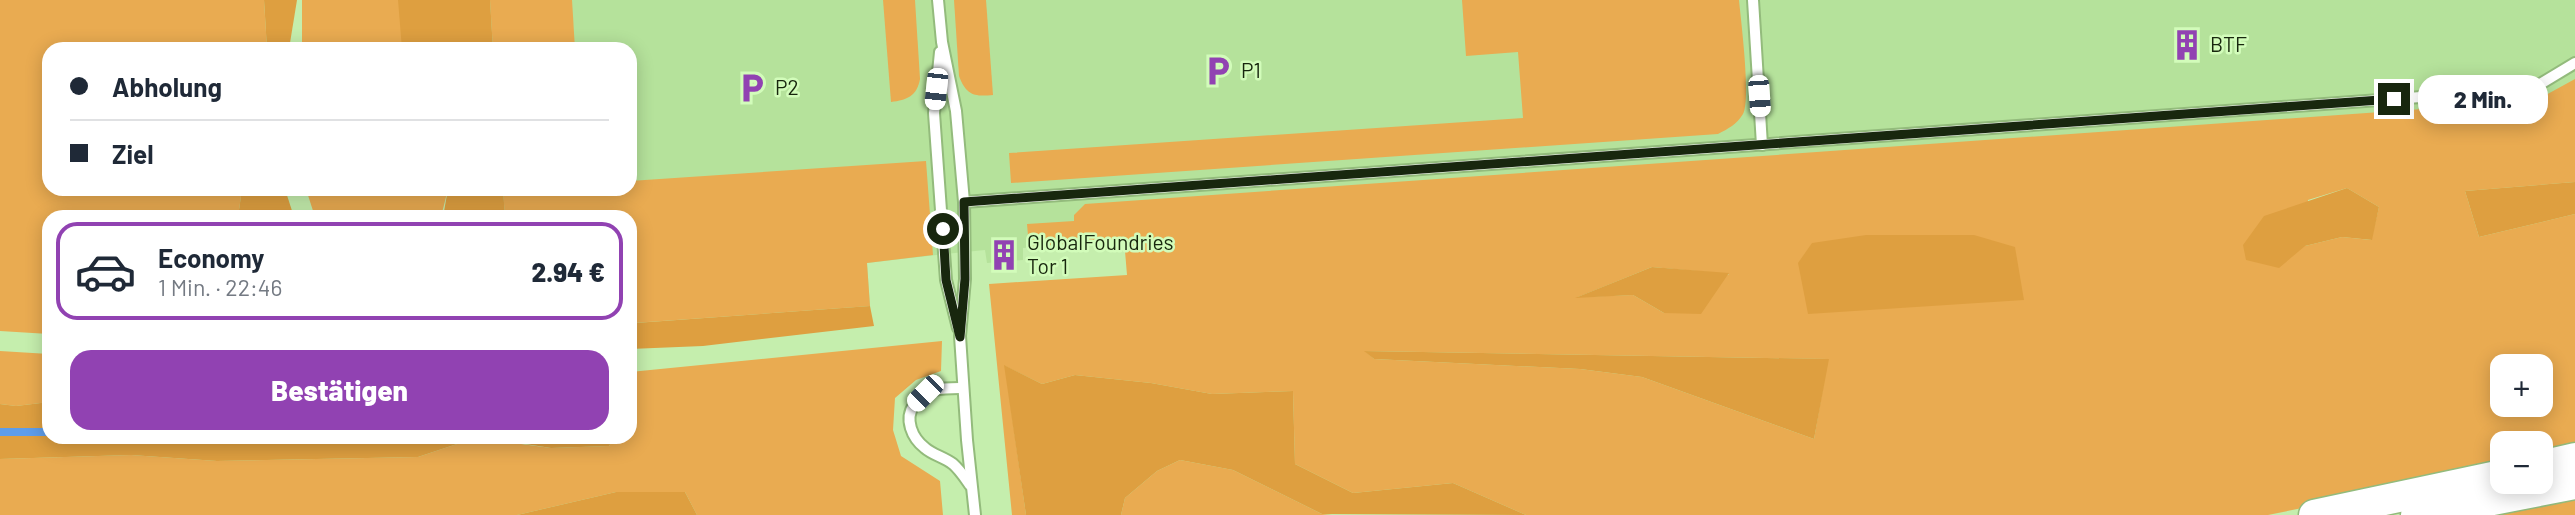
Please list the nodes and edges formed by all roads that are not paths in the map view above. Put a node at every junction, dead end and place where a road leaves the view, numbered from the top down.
1 (937, 0) edge
2 (1753, 0) edge
3 (942, 42) junction
4 (2575, 63) edge
5 (1762, 145) junction
6 (964, 202) junction
7 (960, 337) junction
8 (963, 388) junction
9 (2575, 457) edge
10 (2553, 463) edge
11 (2490, 478) edge
12 (2575, 484) edge
13 (972, 487) junction
14 (975, 515) edge
15 (2315, 515) edge
16 (2416, 515) edge

1 - 3 lane
2 - 5 lane
3 - 6 lane
3 - 7 lane
4 - 5 lane
5 - 6 lane
6 - 7 lane
7 - 8 lane
8 - 13 lane
8 - 13 lane
9 - 10 main road
11 - 15 main road
12 - 16 main road
13 - 14 lane

